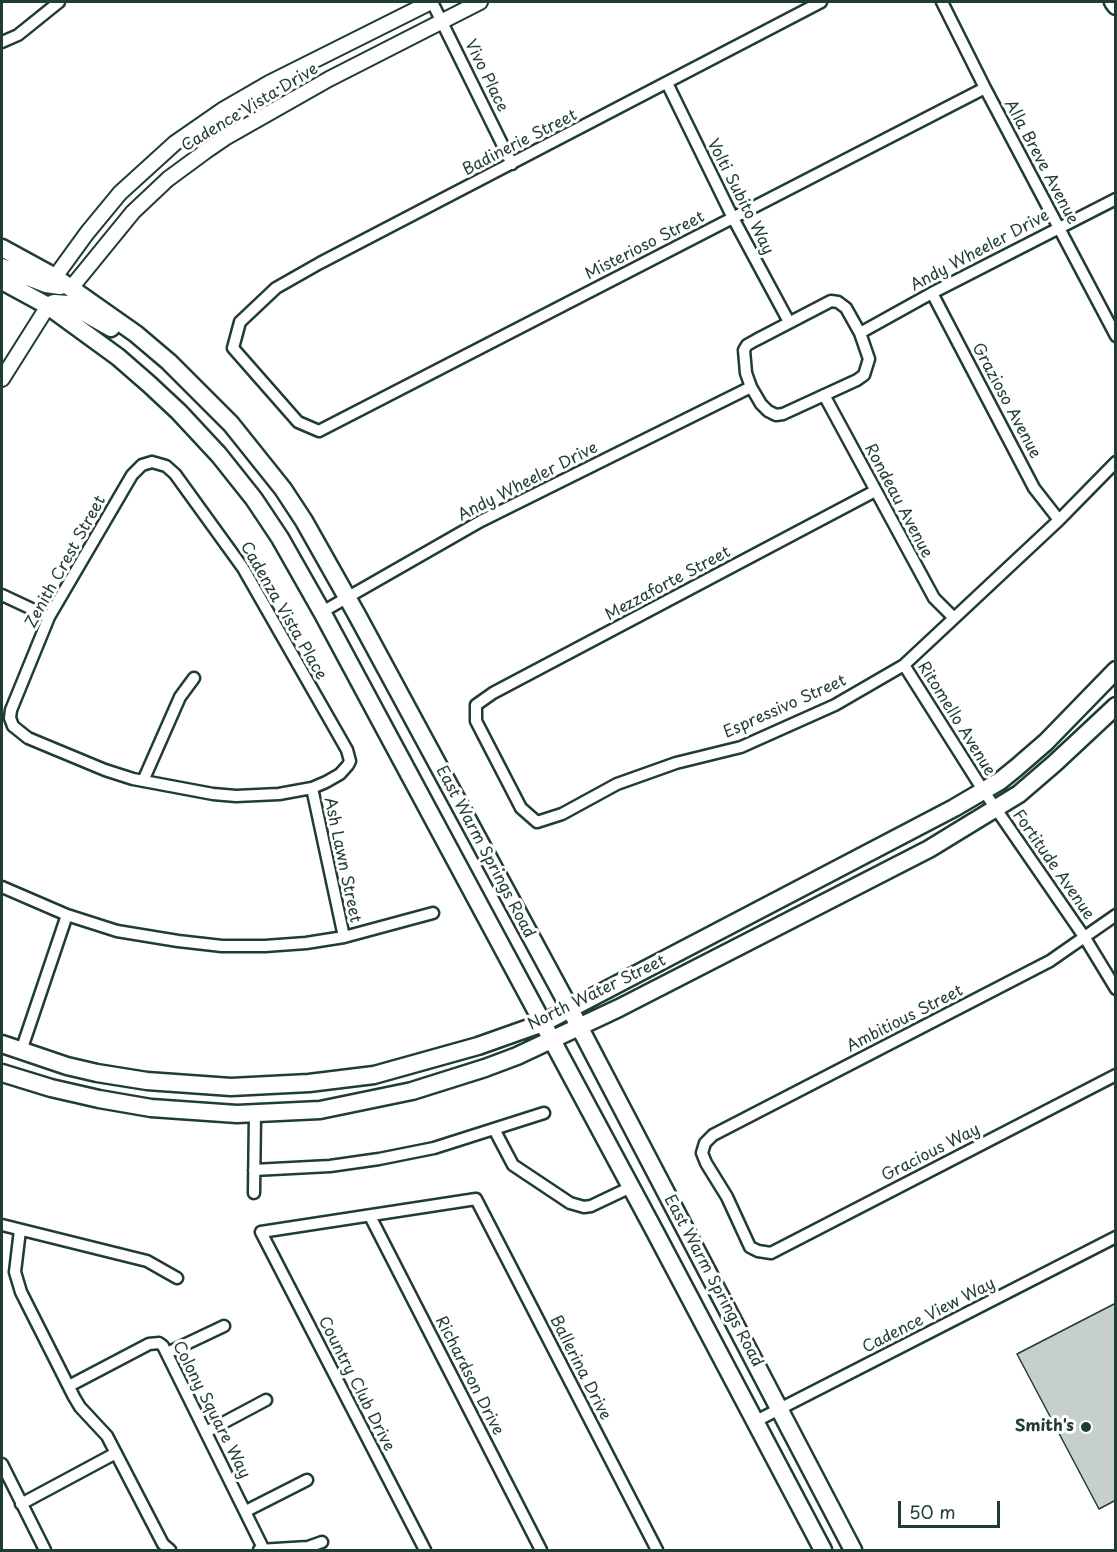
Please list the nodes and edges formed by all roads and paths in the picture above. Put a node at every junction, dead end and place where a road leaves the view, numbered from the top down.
1 (59, 2) edge
2 (431, 2) edge
3 (480, 2) edge
4 (821, 2) edge
5 (942, 2) edge
6 (1113, 2) edge
7 (1116, 6) edge
8 (442, 21) junction
9 (2, 42) edge
10 (667, 83) junction
11 (985, 88) junction
12 (512, 164) junction
13 (1116, 199) edge
14 (733, 218) junction
15 (1058, 227) junction
16 (2, 248) edge
17 (2, 267) edge
18 (56, 277) junction
19 (2, 281) edge
20 (72, 288) junction
21 (932, 293) junction
22 (48, 306) junction
23 (789, 322) junction
24 (860, 333) junction
25 (1116, 336) edge
26 (169, 362) junction
27 (2, 379) edge
28 (751, 387) junction
29 (824, 395) junction
30 (319, 431) joint
31 (152, 462) joint
32 (1116, 462) edge
33 (875, 491) junction
34 (1059, 520) junction
35 (2, 595) edge
36 (347, 597) junction
37 (322, 612) junction
38 (49, 617) junction
39 (953, 617) junction
40 (904, 664) junction
41 (1116, 670) edge
42 (194, 678) dead end
43 (1116, 706) edge
44 (143, 781) junction
45 (312, 788) junction
46 (983, 790) junction
47 (996, 809) junction
48 (537, 822) joint
49 (2, 887) edge
50 (433, 913) dead end
51 (67, 915) junction
52 (1116, 915) edge
53 (344, 937) junction
54 (1085, 938) junction
55 (1116, 990) edge
56 (570, 1009) junction
57 (543, 1023) junction
58 (579, 1027) junction
59 (551, 1040) junction
60 (2, 1044) edge
61 (21, 1051) junction
62 (2, 1073) edge
63 (1116, 1075) edge
64 (255, 1113) junction
65 (544, 1113) dead end
66 (494, 1129) junction
67 (254, 1170) junction
68 (631, 1188) junction
69 (254, 1193) dead end
70 (370, 1216) junction
71 (2, 1225) edge
72 (20, 1230) junction
73 (1116, 1237) edge
74 (758, 1251) joint
75 (177, 1278) dead end
76 (224, 1326) dead end
77 (167, 1353) junction
78 (69, 1386) junction
79 (266, 1400) dead end
80 (780, 1409) junction
81 (756, 1421) junction
82 (206, 1432) junction
83 (116, 1453) junction
84 (2, 1464) edge
85 (307, 1480) dead end
86 (21, 1504) junction
87 (246, 1511) junction
88 (322, 1542) dead end
89 (264, 1550) edge
90 (45, 1551) edge
91 (170, 1551) edge
92 (259, 1551) edge
93 (425, 1551) edge
94 (542, 1551) edge
95 (657, 1551) edge
96 (823, 1551) edge
97 (853, 1551) edge

1 - 9 street
2 - 8 street, Vivo Place
2 - 18 street, Cadence Vista Drive
3 - 8 street, Cadence Vista Drive
4 - 10 street, Badinerie Street
5 - 11 street, Alla Breve Avenue
6 - 7 main road
8 - 12 street, Vivo Place
8 - 20 street, Cadence Vista Drive
10 - 12 street, Badinerie Street
10 - 14 street, Volti Subito Way
11 - 14 street, Misterioso Street
11 - 15 street, Alla Breve Avenue
12 - 30 street, Badinerie Street
13 - 15 street, Andy Wheeler Drive
14 - 23 street, Volti Subito Way
14 - 30 street, Misterioso Street
15 - 21 street, Andy Wheeler Drive
15 - 25 street, Alla Breve Avenue
16 - 18 main road, East Warm Springs Road
17 - 20 main road
18 - 20 main road, East Warm Springs Road
19 - 22 main road, East Warm Springs Road
20 - 26 main road, East Warm Springs Road
21 - 24 street, Andy Wheeler Drive
21 - 34 street, Grazioso Avenue
22 - 26 main road
22 - 27 street
22 - 37 main road, East Warm Springs Road
23 - 24 street
23 - 28 street
24 - 29 street
26 - 36 main road, East Warm Springs Road
28 - 29 street
28 - 36 street, Andy Wheeler Drive
29 - 33 street, Rondeau Avenue
31 - 38 street, Zenith Crest Street
31 - 45 street, Cadenza Vista Place
32 - 34 street, Espressivo Street
33 - 39 street, Rondeau Avenue
33 - 48 street, Mezzaforte Street
34 - 39 street, Espressivo Street
35 - 38 street
36 - 37 street, Andy Wheeler Drive
36 - 56 main road, East Warm Springs Road
37 - 57 main road, East Warm Springs Road
38 - 44 street, Zenith Crest Street
39 - 40 street, Espressivo Street
40 - 46 street, Ritomello Avenue
40 - 48 street, Espressivo Street
41 - 46 main road, North Water Street
42 - 44 street
43 - 47 main road, North Water Street
44 - 45 street
45 - 53 street, Ash Lawn Street
46 - 47 street, Fortitude Avenue
46 - 56 main road, North Water Street
47 - 54 street, Fortitude Avenue
47 - 58 main road, North Water Street
49 - 51 street
50 - 53 street
51 - 53 street
51 - 61 street
52 - 54 street, Ambitious Street
54 - 55 street, Fortitude Avenue
54 - 74 street, Ambitious Street
56 - 57 main road, North Water Street
56 - 58 main road, East Warm Springs Road
57 - 59 main road, East Warm Springs Road
57 - 61 main road, North Water Street
58 - 59 main road, North Water Street
58 - 80 main road, East Warm Springs Road
59 - 64 main road, North Water Street
59 - 68 main road, East Warm Springs Road
60 - 61 main road, North Water Street
62 - 64 main road, North Water Street
63 - 74 street, Gracious Way
64 - 67 street
65 - 66 street
66 - 67 street
66 - 68 street
67 - 69 street
68 - 81 main road, East Warm Springs Road
70 - 93 street, Country Club Drive
70 - 94 street, Richardson Drive
70 - 95 street, Ballerina Drive
71 - 72 street
72 - 75 street
72 - 78 street
73 - 80 street, Cadence View Way
76 - 77 street
77 - 78 street, Colony Square Way
77 - 82 street, Colony Square Way
78 - 83 street
79 - 82 street
80 - 81 street, Cadence View Way
80 - 97 main road, East Warm Springs Road
81 - 96 main road, East Warm Springs Road
82 - 87 street, Colony Square Way
83 - 86 street
83 - 91 street
84 - 86 street
85 - 87 street
86 - 90 street
87 - 89 street, Colony Square Way
88 - 89 street
89 - 92 street

